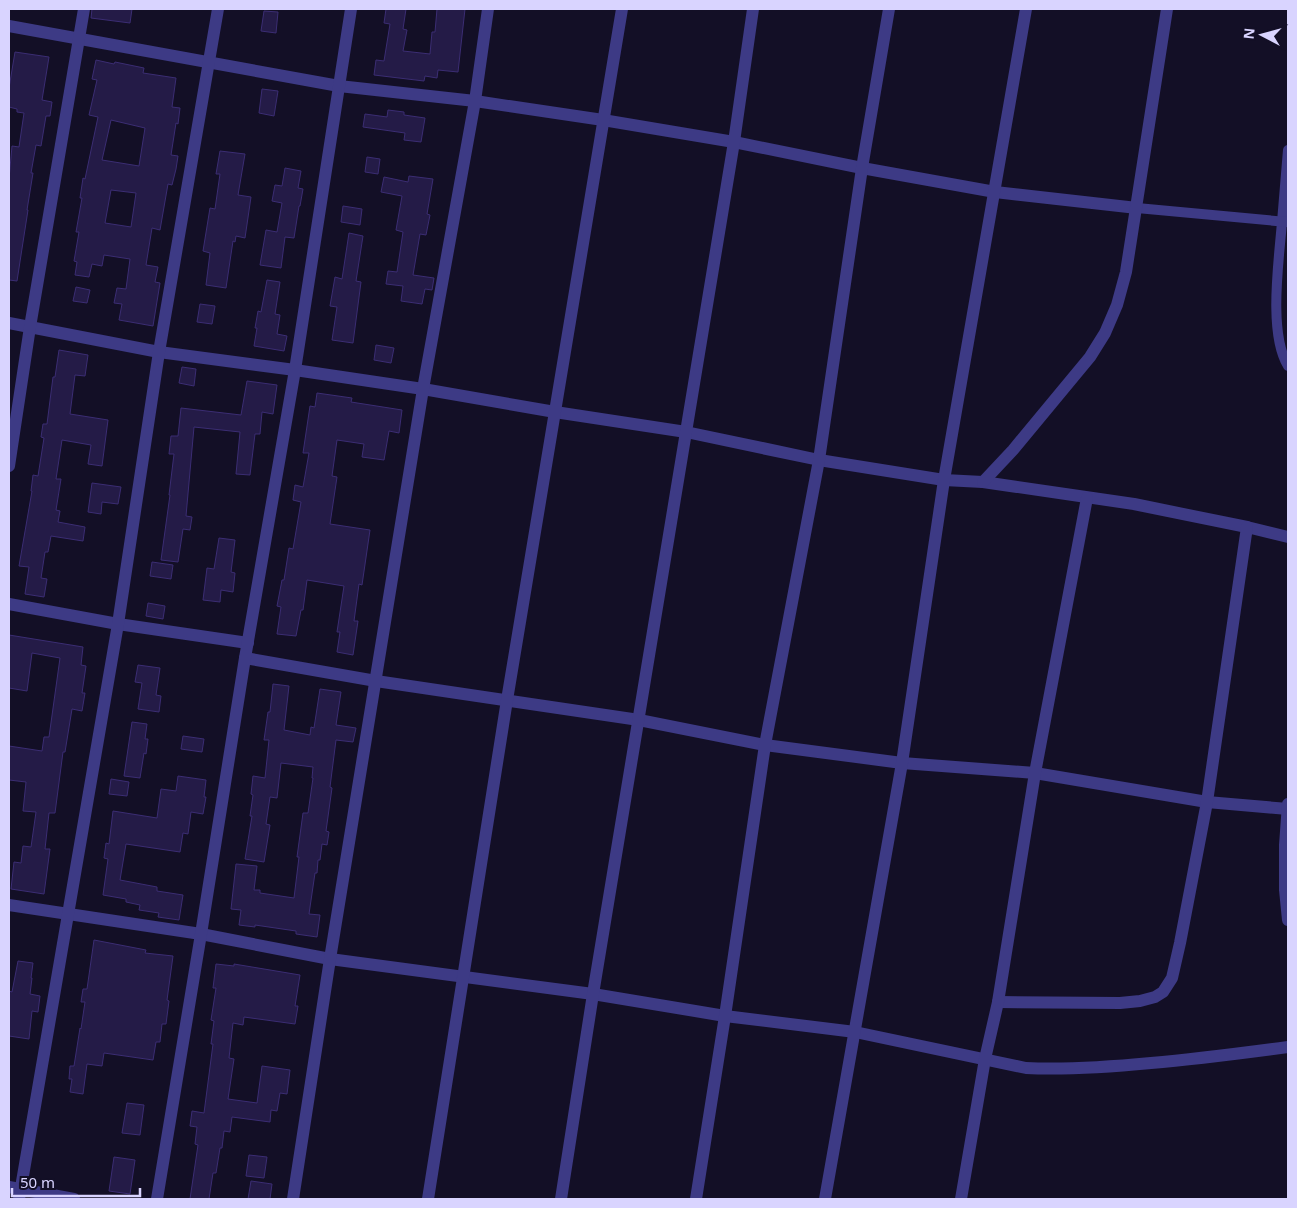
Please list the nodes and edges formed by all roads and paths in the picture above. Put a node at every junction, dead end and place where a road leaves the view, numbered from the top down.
1 (84, 9) edge
2 (218, 9) edge
3 (351, 9) edge
4 (488, 9) edge
5 (622, 9) edge
6 (753, 9) edge
7 (889, 9) edge
8 (1026, 9) edge
9 (1167, 9) edge
10 (9, 26) edge
11 (80, 40) junction
12 (209, 63) junction
13 (339, 86) junction
14 (475, 101) junction
15 (604, 120) junction
16 (734, 142) junction
17 (1288, 150) edge
18 (862, 168) junction
19 (994, 192) junction
20 (1136, 208) junction
21 (1285, 222) edge
22 (9, 323) edge
23 (30, 327) junction
24 (159, 352) junction
25 (1288, 366) edge
26 (295, 370) junction
27 (423, 389) junction
28 (555, 412) junction
29 (686, 432) junction
30 (819, 460) junction
31 (9, 466) edge
32 (944, 480) junction
33 (983, 482) junction
34 (1087, 498) junction
35 (1247, 527) junction
36 (1288, 537) edge
37 (9, 604) edge
38 (118, 624) junction
39 (248, 642) junction
40 (245, 658) junction
41 (376, 681) junction
42 (507, 700) junction
43 (639, 720) junction
44 (766, 745) junction
45 (902, 763) junction
46 (1035, 773) junction
47 (1207, 802) junction
48 (1288, 807) edge
49 (9, 906) edge
50 (67, 914) junction
51 (1288, 920) edge
52 (201, 934) junction
53 (330, 959) junction
54 (464, 977) junction
55 (593, 994) junction
56 (998, 1002) junction
57 (725, 1016) junction
58 (855, 1032) junction
59 (1288, 1047) edge
60 (985, 1059) junction
61 (16, 1192) edge
62 (74, 1199) edge
63 (157, 1199) edge
64 (293, 1199) edge
65 (428, 1199) edge
66 (561, 1199) edge
67 (696, 1199) edge
68 (826, 1199) edge
69 (961, 1199) edge

1 - 11 street
2 - 12 street
3 - 13 street
4 - 14 street
5 - 15 street
6 - 16 street
7 - 18 street
8 - 19 street
9 - 20 street
10 - 11 street
11 - 12 street
11 - 23 street
12 - 13 street
12 - 24 street
13 - 14 street
13 - 26 street
14 - 15 street
14 - 27 street
15 - 16 street
15 - 28 street
16 - 18 street
16 - 29 street
17 - 21 lane
18 - 19 street
18 - 30 street
19 - 20 street
19 - 32 street
20 - 21 lane
20 - 33 street
21 - 25 lane
22 - 23 street
23 - 24 street
23 - 31 street
24 - 26 street
24 - 38 street
26 - 27 street
26 - 39 street
27 - 28 street
27 - 41 street
28 - 29 street
28 - 42 street
29 - 30 street
29 - 43 street
30 - 32 street
30 - 44 street
32 - 33 street
32 - 45 street
33 - 34 street
34 - 35 street
34 - 46 street
35 - 36 street
35 - 47 street
37 - 38 street
38 - 39 street
38 - 50 street
39 - 40 street
40 - 41 street
40 - 52 street
41 - 42 street
41 - 53 street
42 - 43 street
42 - 54 street
43 - 44 street
43 - 55 street
44 - 45 street
44 - 57 street
45 - 46 street
45 - 58 street
46 - 47 street
46 - 56 street
47 - 48 street
47 - 56 street
48 - 51 street
49 - 50 street
50 - 52 street
50 - 61 street
52 - 53 street
52 - 63 street
53 - 54 street
53 - 64 street
54 - 55 street
54 - 65 street
55 - 57 street
55 - 66 street
56 - 60 street
57 - 58 street
57 - 67 street
58 - 60 street
58 - 68 street
59 - 60 street
60 - 69 street
61 - 62 street

